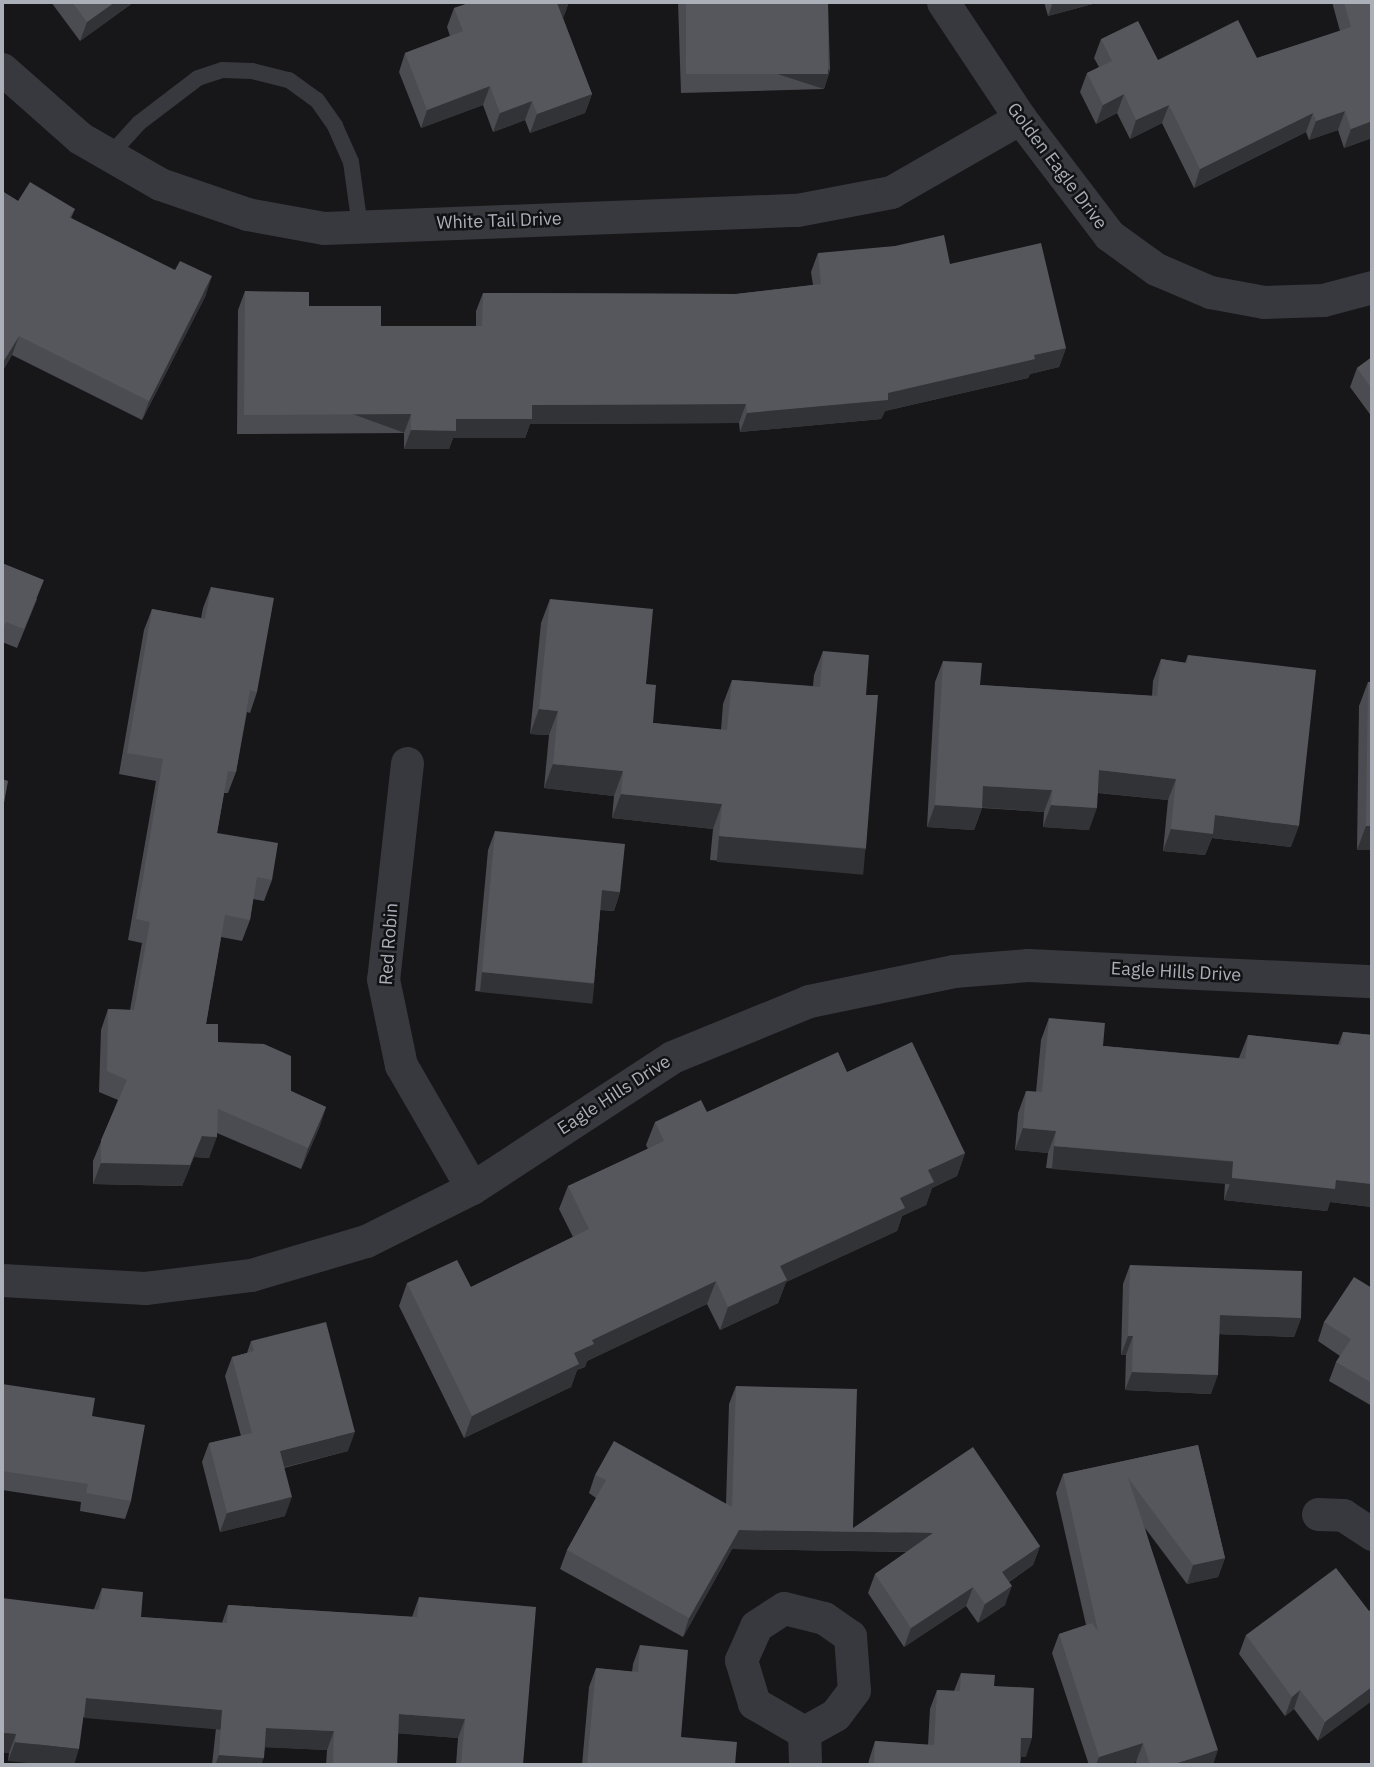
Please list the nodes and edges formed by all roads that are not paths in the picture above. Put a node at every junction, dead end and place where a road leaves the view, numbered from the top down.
1 (943, 2) edge
2 (2, 69) edge
3 (1020, 118) junction
4 (110, 155) junction
5 (360, 226) junction
6 (1372, 287) edge
7 (407, 763) dead end
8 (1372, 981) edge
9 (471, 1188) junction
10 (2, 1280) edge
11 (1318, 1514) dead end
12 (1372, 1534) edge
13 (804, 1732) dead end
14 (806, 1765) edge

1 - 3 street, Golden Eagle Drive
2 - 4 street, White Tail Drive
3 - 5 street, White Tail Drive
3 - 6 street, Golden Eagle Drive
4 - 5 street, White Tail Drive
4 - 5 lane
7 - 9 street, Red Robin
8 - 9 street, Eagle Hills Drive
9 - 10 street, Eagle Hills Drive
11 - 12 street
13 - 14 street

